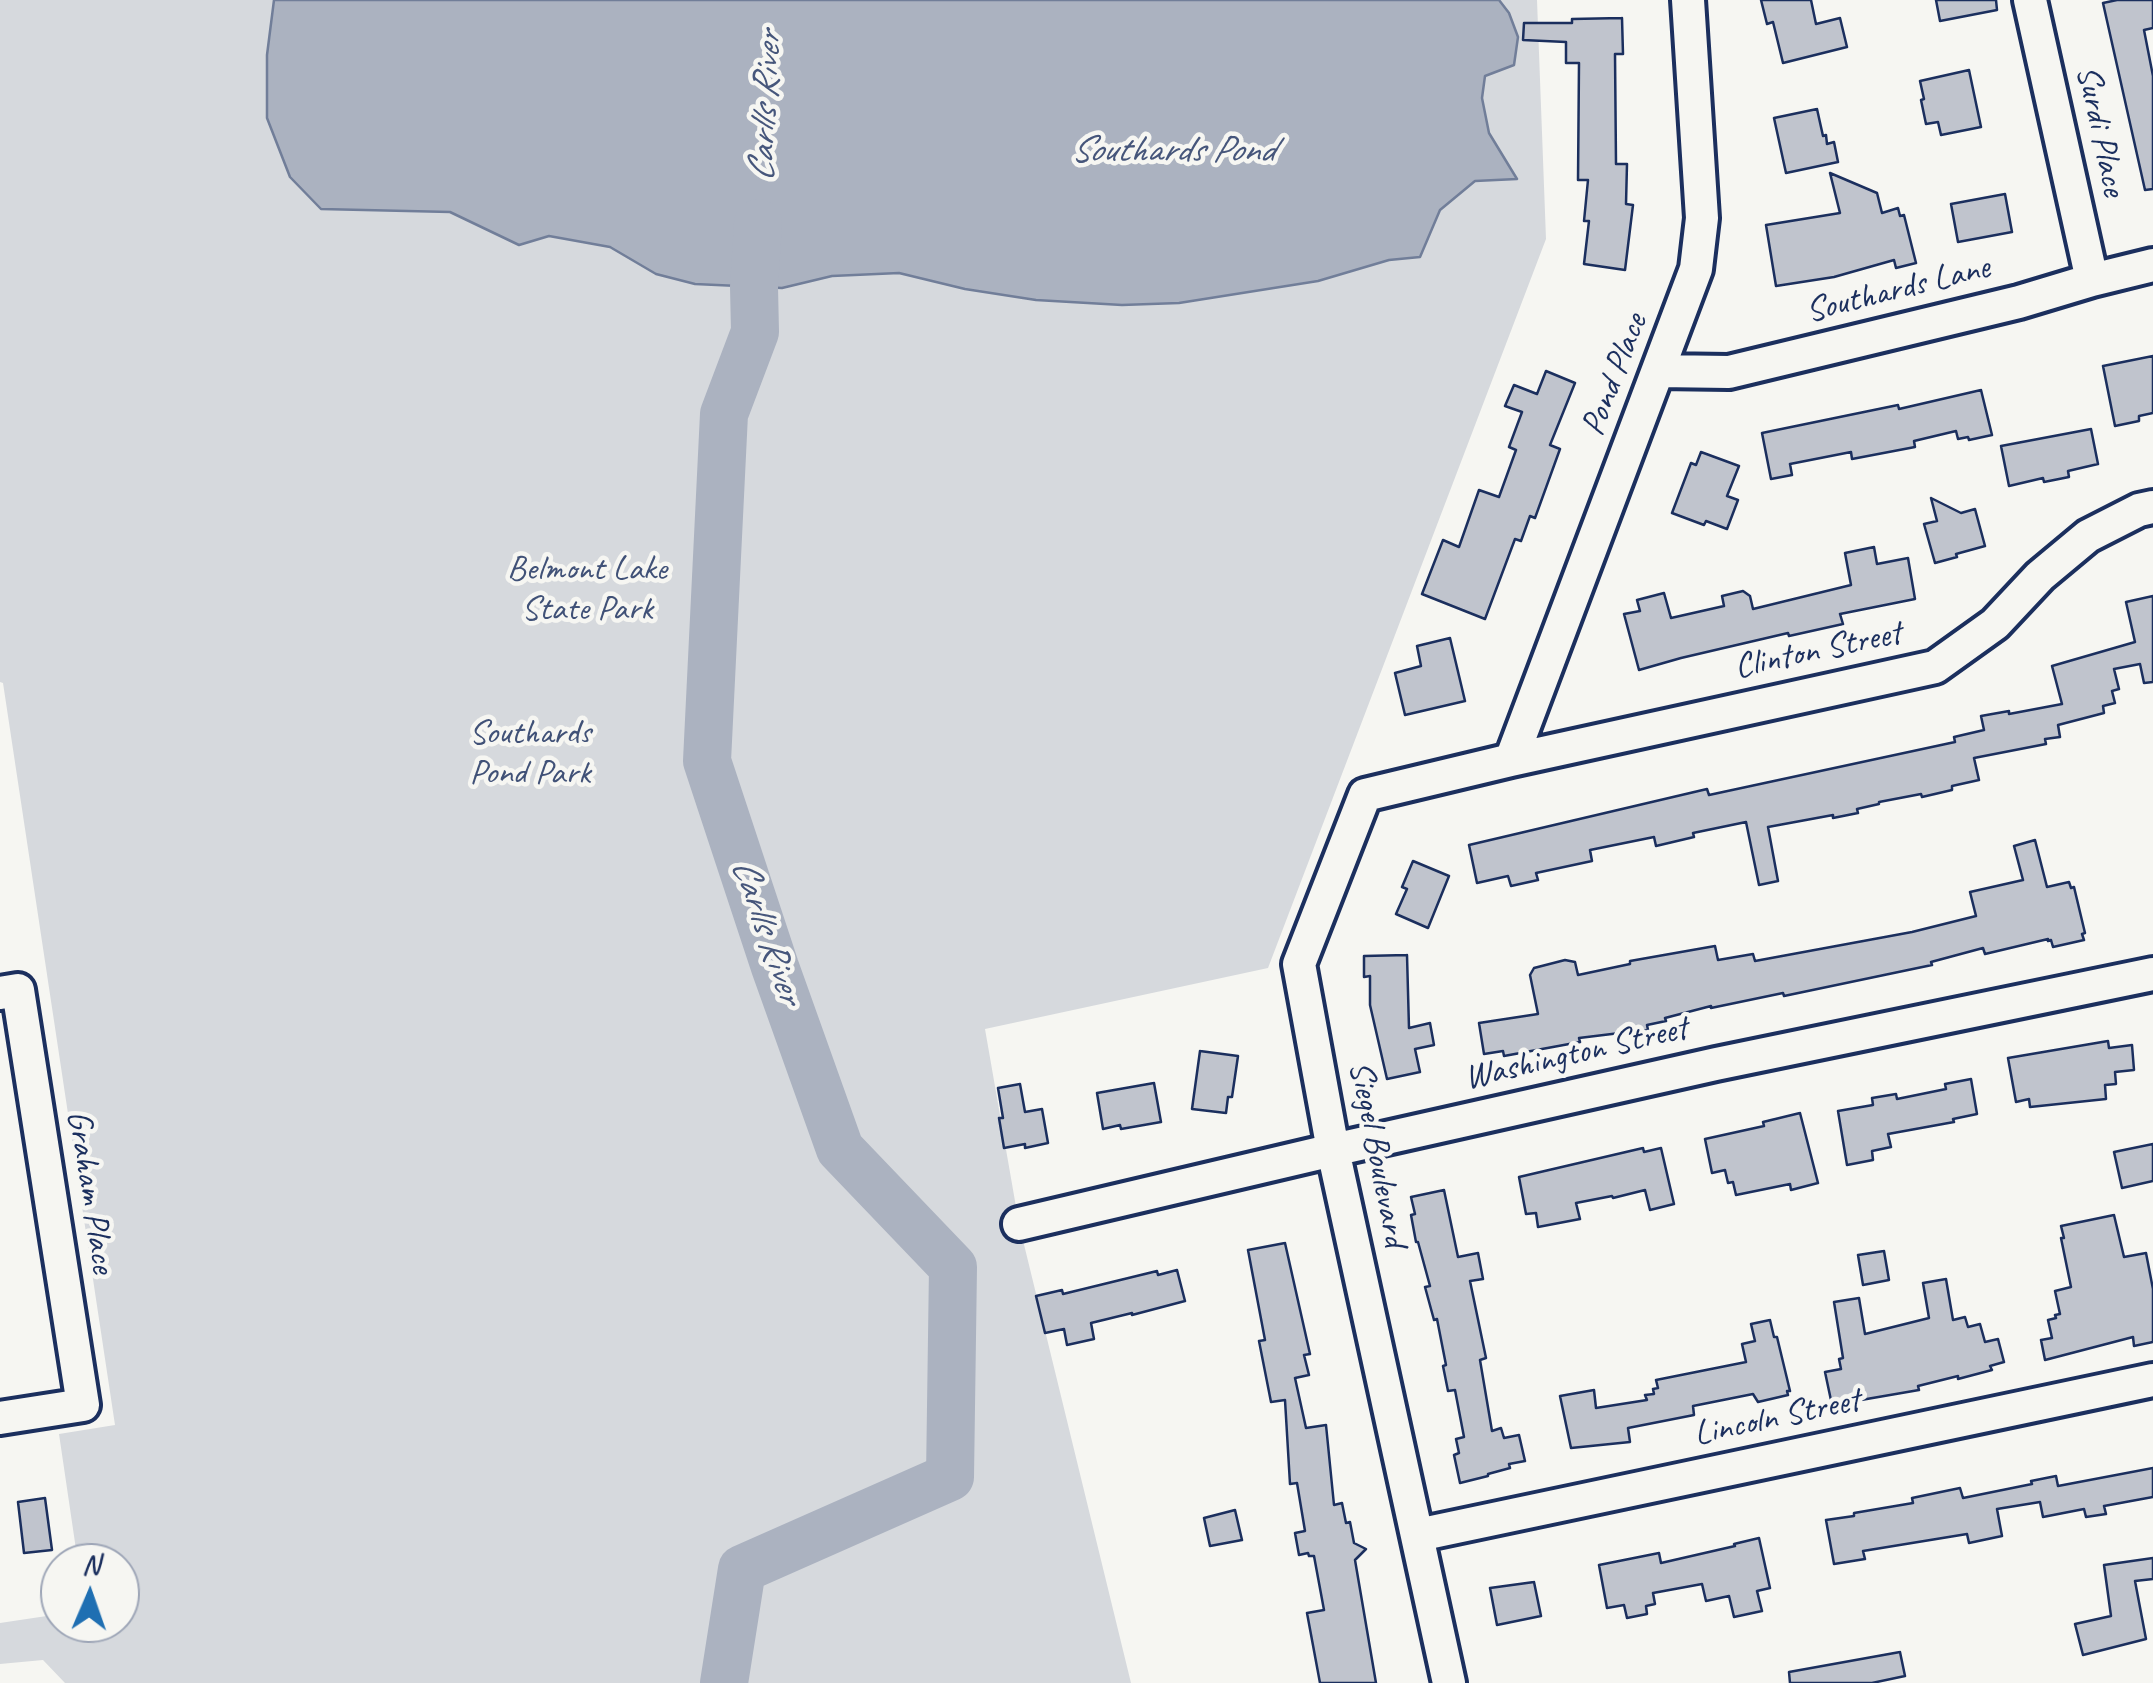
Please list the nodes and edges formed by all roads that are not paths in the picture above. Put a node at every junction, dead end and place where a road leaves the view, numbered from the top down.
1 (1688, 0) edge
2 (2030, 0) edge
3 (2153, 265) edge
4 (2092, 280) junction
5 (1659, 371) junction
6 (2153, 507) edge
7 (1511, 760) junction
8 (2153, 974) edge
9 (9, 992) edge
10 (1333, 1150) junction
11 (1019, 1224) dead end
12 (2153, 1380) edge
13 (0, 1418) edge
14 (1418, 1536) junction
15 (1449, 1683) edge

1 - 5 street, Pond Place
2 - 4 street, Surdi Place
3 - 4 street, Southards Lane
4 - 5 street, Southards Lane
5 - 7 street, Pond Place
6 - 7 street, Clinton Street
7 - 10 street, Siegel Boulevard
8 - 10 street, Washington Street
9 - 13 street, Graham Place
10 - 11 street, Washington Street
10 - 14 street, Siegel Boulevard
12 - 14 street, Lincoln Street
14 - 15 street, Siegel Boulevard

